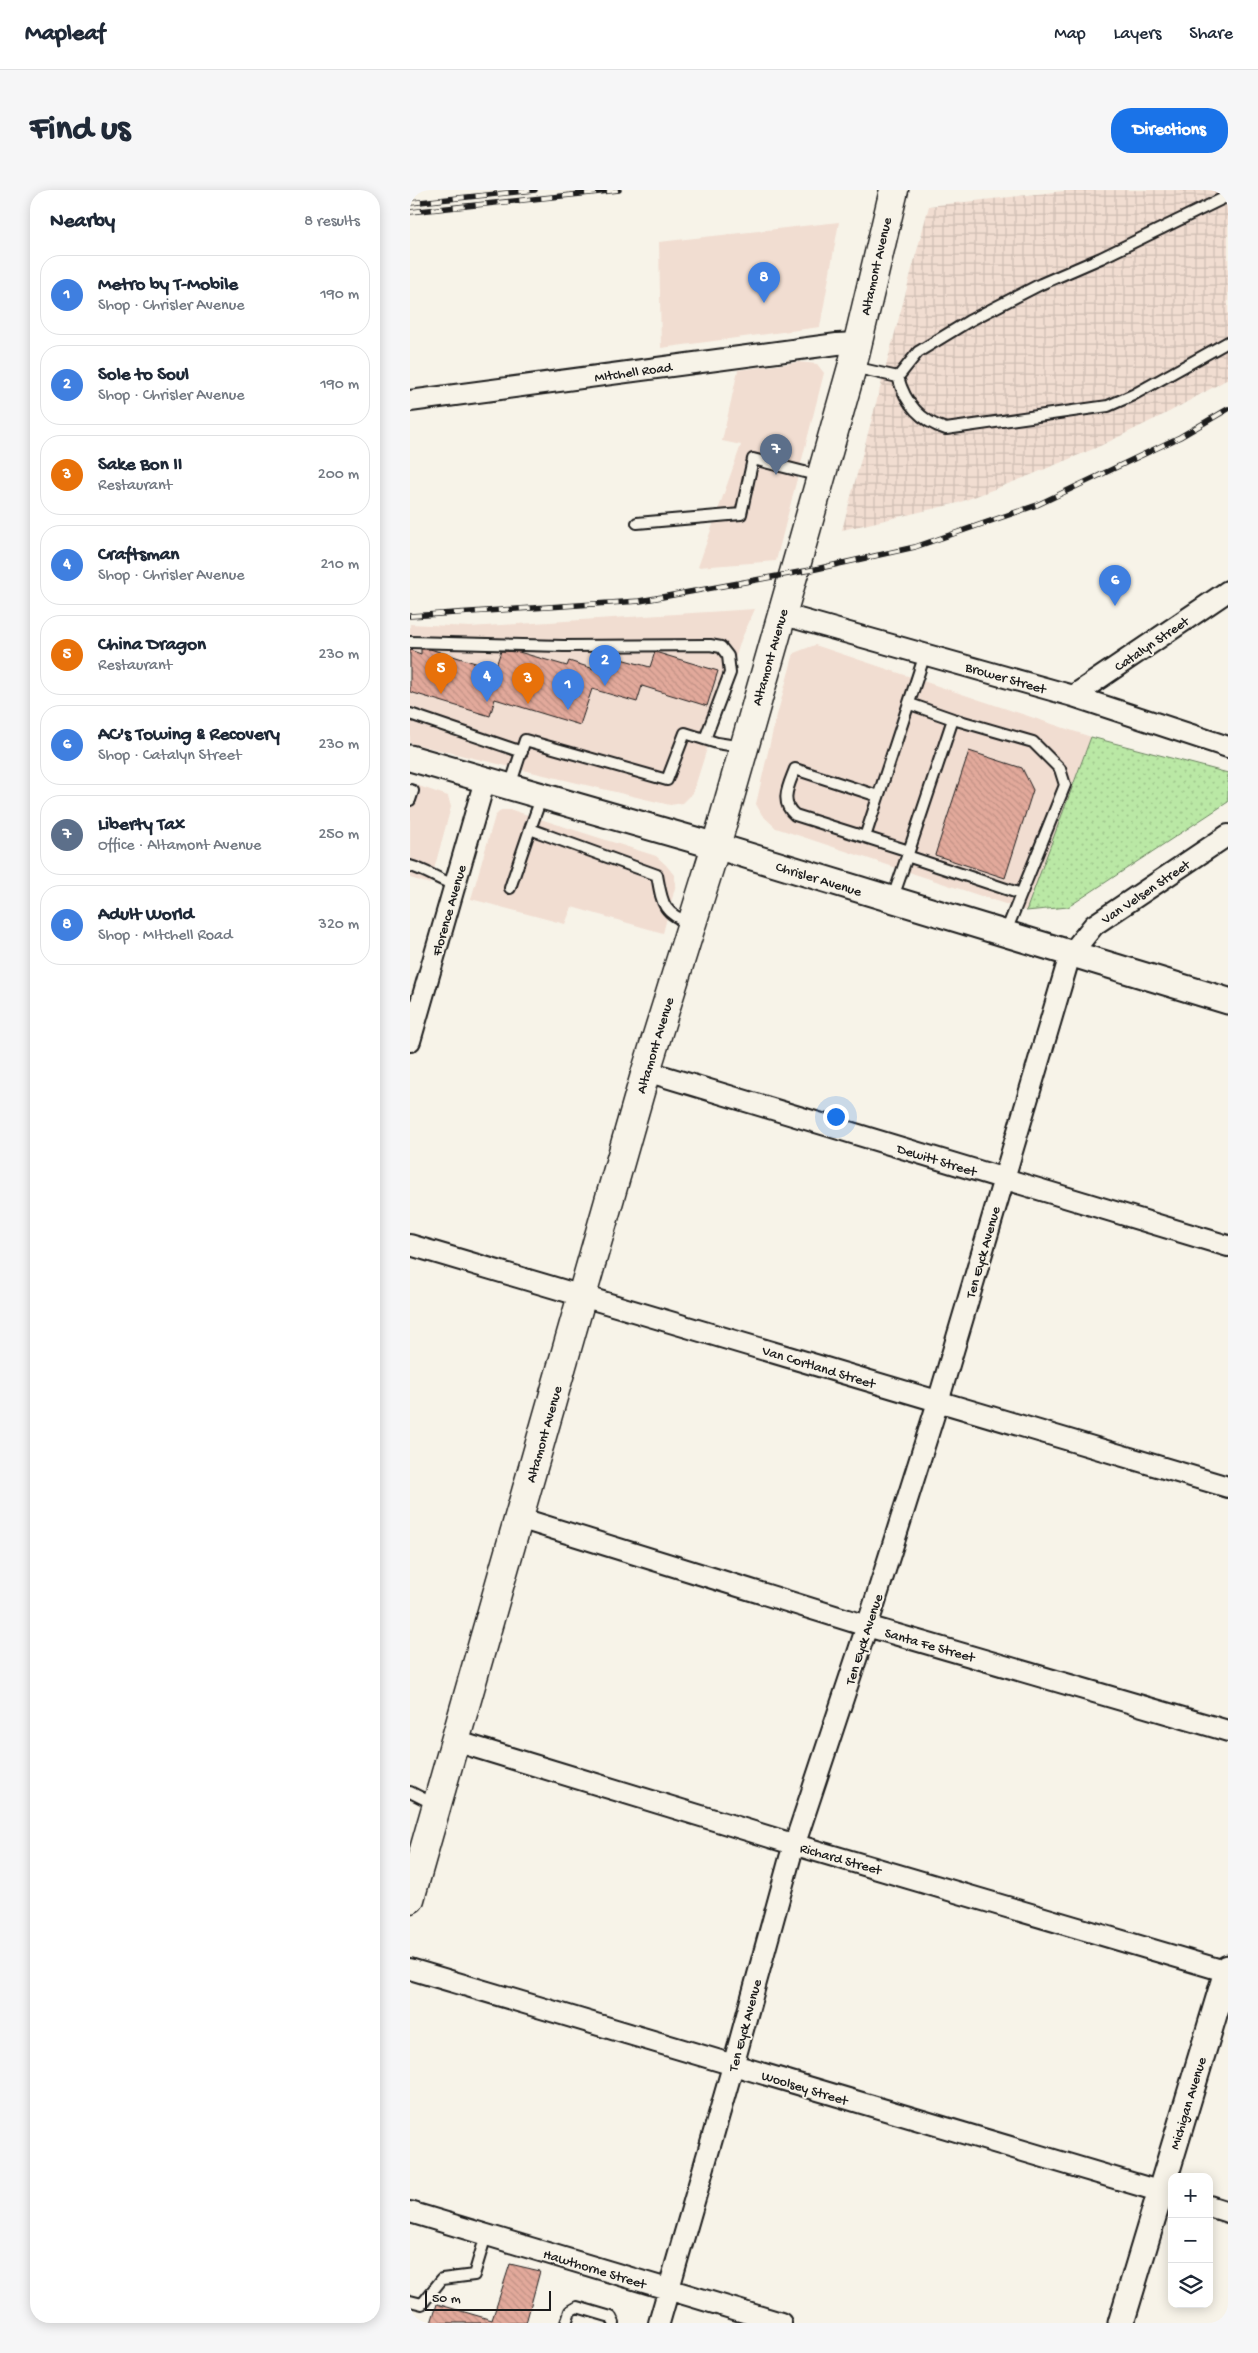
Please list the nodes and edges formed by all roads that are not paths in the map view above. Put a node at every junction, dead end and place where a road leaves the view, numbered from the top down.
1 (894, 190) edge
2 (1228, 196) edge
3 (1228, 342) edge
4 (854, 355) junction
5 (898, 377) junction
6 (410, 401) edge
7 (821, 477) junction
8 (637, 523) dead end
9 (1228, 591) edge
10 (782, 614) junction
11 (410, 642) edge
12 (925, 654) junction
13 (1073, 696) junction
14 (910, 704) junction
15 (410, 714) edge
16 (953, 719) junction
17 (706, 739) junction
18 (742, 747) junction
19 (1228, 747) edge
20 (522, 752) junction
21 (410, 758) edge
22 (485, 780) junction
23 (510, 787) junction
24 (410, 790) edge
25 (542, 796) junction
26 (878, 796) junction
27 (410, 800) edge
28 (530, 829) junction
29 (1228, 835) edge
30 (865, 837) junction
31 (716, 846) junction
32 (908, 853) junction
33 (410, 866) edge
34 (455, 885) junction
35 (510, 888) dead end
36 (1021, 894) junction
37 (892, 900) junction
38 (692, 923) junction
39 (1005, 935) junction
40 (1070, 955) junction
41 (1228, 1001) edge
42 (410, 1041) edge
43 (646, 1071) junction
44 (1004, 1180) junction
45 (410, 1245) edge
46 (1228, 1246) edge
47 (582, 1295) junction
48 (938, 1402) junction
49 (1228, 1487) edge
50 (519, 1518) junction
51 (867, 1626) junction
52 (1228, 1731) edge
53 (455, 1741) junction
54 (410, 1792) edge
55 (436, 1805) junction
56 (796, 1845) junction
57 (410, 1899) edge
58 (410, 1968) edge
59 (1228, 1971) edge
60 (1228, 2015) edge
61 (733, 2066) junction
62 (1175, 2173) edge
63 (1182, 2173) edge
64 (1168, 2199) edge
65 (1213, 2207) edge
66 (410, 2212) edge
67 (1228, 2212) edge
68 (486, 2235) junction
69 (669, 2290) junction
70 (410, 2301) edge
71 (566, 2323) edge
72 (614, 2323) edge
73 (659, 2323) edge
74 (781, 2323) edge
75 (1121, 2323) edge
76 (1138, 2323) edge

1 - 4 main road, Altamont Avenue
2 - 5 lane
3 - 5 lane
4 - 5 lane
4 - 6 street, MItchell Road
4 - 7 main road, Altamont Avenue
7 - 8 lane
7 - 10 main road, Altamont Avenue
9 - 13 street, Catalyn Street
10 - 12 street, Brower Street
10 - 18 main road, Altamont Avenue
11 - 17 lane
12 - 13 street, Brower Street
12 - 14 lane
13 - 19 street, Brower Street
14 - 16 lane
14 - 26 lane
15 - 20 lane
16 - 32 lane
16 - 36 lane
17 - 18 lane
17 - 20 lane
18 - 31 main road, Altamont Avenue
20 - 23 lane
21 - 22 street, Chrisler Avenue
22 - 23 street, Chrisler Avenue
22 - 34 street, Florence Avenue
23 - 25 street, Chrisler Avenue
24 - 27 lane
25 - 28 lane
25 - 31 street, Chrisler Avenue
26 - 30 lane
26 - 30 lane
28 - 35 lane
28 - 38 lane
29 - 40 street, Van Velsen Street
30 - 32 lane
31 - 37 street, Chrisler Avenue
31 - 38 main road, Altamont Avenue
32 - 36 lane
32 - 37 lane
33 - 34 lane
34 - 42 street, Florence Avenue
36 - 39 lane
37 - 39 street, Chrisler Avenue
38 - 43 main road, Altamont Avenue
39 - 40 street, Chrisler Avenue
40 - 41 street, Chrisler Avenue
40 - 44 street, Ten Eyck Avenue
43 - 44 street, Dewitt Street
43 - 47 main road, Altamont Avenue
44 - 46 street, Dewitt Street
44 - 48 street, Ten Eyck Avenue
45 - 47 street, Van Cortland Street
47 - 48 street, Van Cortland Street
47 - 50 main road, Altamont Avenue
48 - 49 street, Van Cortland Street
48 - 51 street, Ten Eyck Avenue
50 - 51 street, Santa Fe Street
50 - 53 main road, Altamont Avenue
51 - 52 street, Santa Fe Street
51 - 56 street, Ten Eyck Avenue
53 - 55 main road, Altamont Avenue
53 - 56 street, Richard Street
54 - 55 lane
55 - 57 main road, Altamont Avenue
56 - 59 street, Richard Street
56 - 61 street, Ten Eyck Avenue
58 - 61 street, Woolsey Street
59 - 62 street, Michigan Avenue
60 - 63 street, Michigan Avenue
61 - 64 street, Woolsey Street
61 - 69 street, Ten Eyck Avenue
64 - 75 street, Michigan Avenue
64 - 76 street, Michigan Avenue
65 - 67 street
66 - 68 street, Hawthorne Street
68 - 69 street, Hawthorne Street
68 - 70 lane
69 - 73 street, Ten Eyck Avenue
69 - 74 street, Hawthorne Street
71 - 72 lane

